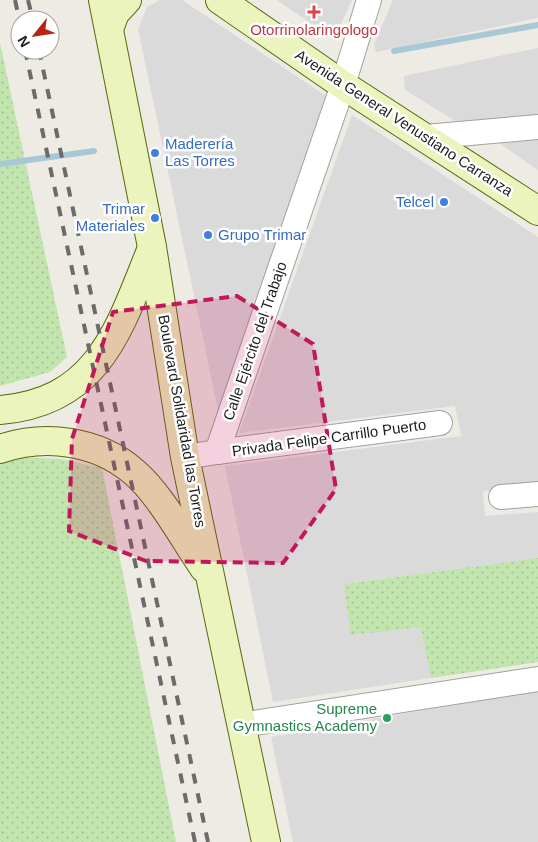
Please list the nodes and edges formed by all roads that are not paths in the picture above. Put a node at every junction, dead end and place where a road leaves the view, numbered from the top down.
1 (103, 0) edge
2 (127, 0) edge
3 (220, 0) edge
4 (369, 0) edge
5 (109, 29) junction
6 (343, 85) junction
7 (538, 127) edge
8 (425, 137) junction
9 (538, 211) edge
10 (152, 247) junction
11 (0, 410) edge
12 (440, 423) dead end
13 (0, 448) edge
14 (217, 452) junction
15 (185, 457) junction
16 (538, 494) edge
17 (501, 497) dead end
18 (212, 580) junction
19 (538, 679) edge
20 (241, 725) junction
21 (266, 842) edge

1 - 5 main road, Boulevard Solidaridad las Torres
2 - 5 main road
3 - 6 main road, Avenida General Venustiano Carranza
4 - 6 street, Calle Ejército del Trabajo
5 - 10 main road, Boulevard Solidaridad las Torres
6 - 8 main road, Avenida General Venustiano Carranza
6 - 14 street, Calle Ejército del Trabajo
7 - 8 street
8 - 9 main road, Avenida General Venustiano Carranza
10 - 11 main road
10 - 15 main road, Boulevard Solidaridad las Torres
12 - 14 street, Privada Felipe Carrillo Puerto
13 - 18 main road
14 - 15 street
15 - 18 main road, Boulevard Solidaridad las Torres
16 - 17 street
18 - 20 main road, Boulevard Solidaridad las Torres
19 - 20 street
20 - 21 main road, Boulevard Solidaridad las Torres

